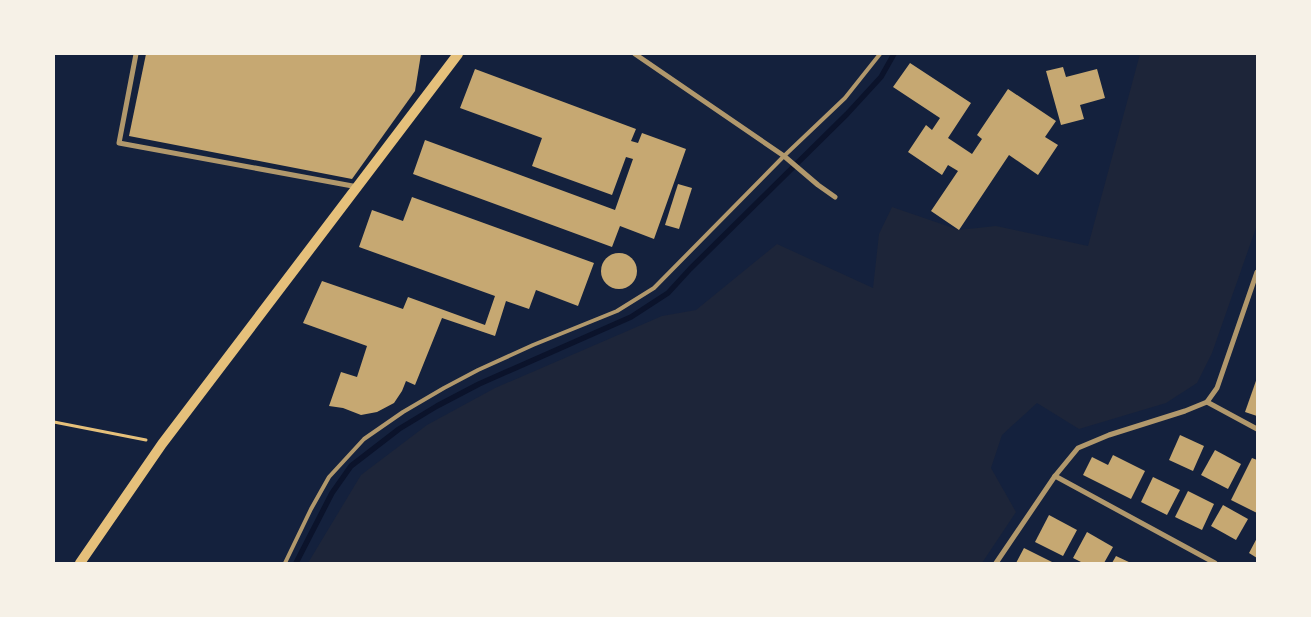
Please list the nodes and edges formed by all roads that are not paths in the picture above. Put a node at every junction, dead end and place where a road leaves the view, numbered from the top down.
1 (136, 54) edge
2 (458, 54) edge
3 (635, 54) edge
4 (880, 54) edge
5 (784, 156) junction
6 (358, 187) junction
7 (835, 197) dead end
8 (1257, 272) edge
9 (1207, 402) junction
10 (1257, 429) edge
11 (1055, 476) junction
12 (1203, 557) junction
13 (80, 563) edge
14 (285, 563) edge
15 (996, 563) edge
16 (1200, 563) edge
17 (1215, 563) edge

1 - 6 street
2 - 6 main road
3 - 5 street
4 - 5 lane
5 - 7 street
5 - 14 lane
6 - 13 main road
8 - 9 street
9 - 10 street
9 - 11 street
11 - 12 street
11 - 15 street
12 - 16 street
12 - 17 street

